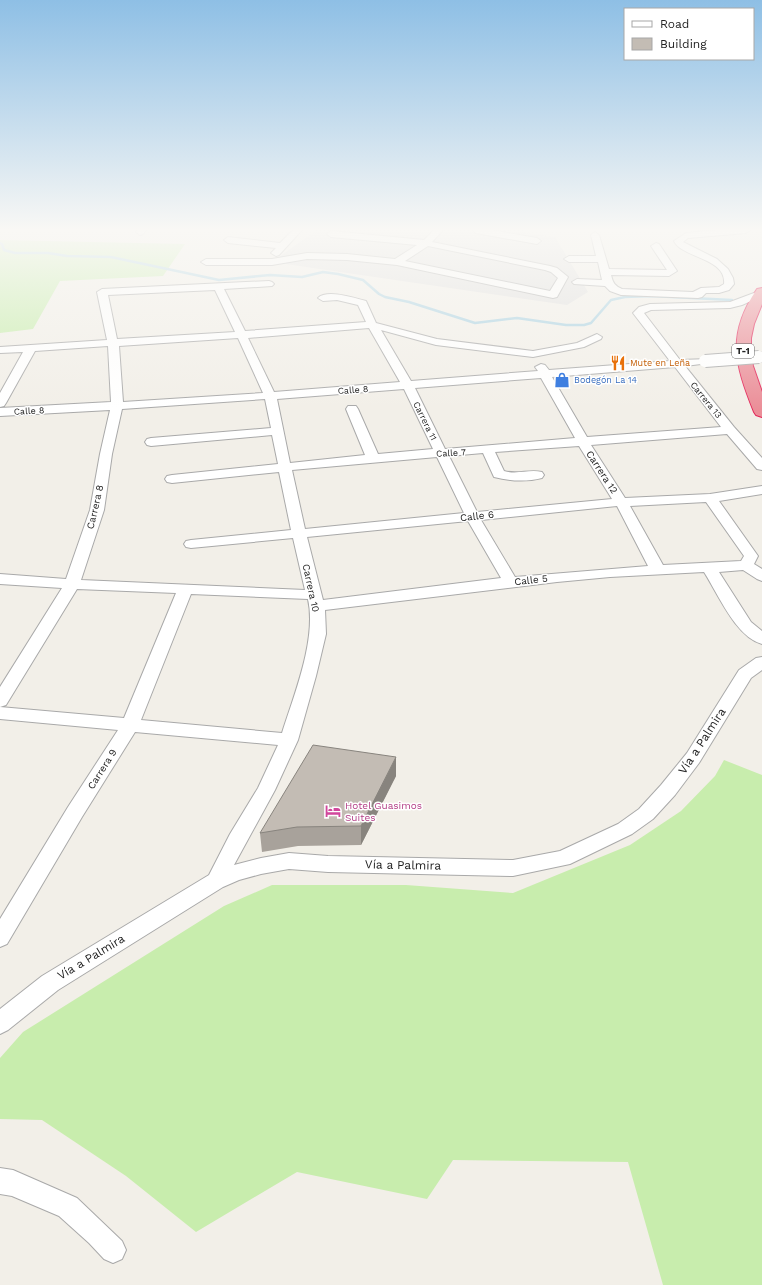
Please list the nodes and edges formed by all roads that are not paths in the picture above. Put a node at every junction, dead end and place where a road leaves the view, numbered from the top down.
1 (162, 290) edge
2 (221, 290) edge
3 (529, 290) edge
4 (556, 290) edge
5 (616, 290) edge
6 (720, 290) edge
7 (758, 294) edge
8 (695, 295) junction
9 (323, 298) dead end
10 (372, 324) junction
11 (240, 335) junction
12 (597, 337) dead end
13 (113, 344) junction
14 (31, 348) junction
15 (0, 350) edge
16 (533, 354) junction
17 (762, 357) edge
18 (676, 363) junction
19 (546, 374) junction
20 (408, 386) junction
21 (270, 396) junction
22 (0, 403) edge
23 (117, 406) junction
24 (352, 409) dead end
25 (0, 412) edge
26 (762, 412) edge
27 (730, 430) junction
28 (278, 431) junction
29 (151, 442) dead end
30 (583, 442) junction
31 (488, 450) junction
32 (440, 453) junction
33 (374, 458) junction
34 (762, 466) edge
35 (285, 468) junction
36 (536, 475) dead end
37 (172, 479) dead end
38 (762, 490) edge
39 (710, 498) junction
40 (621, 502) junction
41 (473, 517) junction
42 (299, 535) junction
43 (191, 544) dead end
44 (746, 565) junction
45 (709, 568) junction
46 (658, 570) junction
47 (762, 576) edge
48 (0, 579) edge
49 (510, 582) junction
50 (72, 584) junction
51 (185, 589) junction
52 (315, 600) junction
53 (762, 639) edge
54 (762, 662) edge
55 (0, 701) edge
56 (0, 713) edge
57 (130, 725) junction
58 (289, 740) junction
59 (216, 881) junction
60 (0, 938) edge
61 (0, 1023) edge
62 (0, 1181) edge
63 (113, 1250) dead end

1 - 13 street, Carrera 8
2 - 11 street, Carrera 10
3 - 4 street
5 - 8 street
6 - 8 street
7 - 8 street
7 - 18 street, Carrera 13
7 - 26 highway, T-1
9 - 10 street, Carrera 11
10 - 11 street
10 - 16 street
10 - 20 street, Carrera 11
11 - 13 street
11 - 21 street, Carrera 10
12 - 16 street
13 - 14 street
13 - 23 street, Carrera 8
14 - 15 street
14 - 22 street
16 - 19 street, Carrera 12
17 - 18 street, Calle 8, bridge
18 - 19 street, Calle 8
18 - 27 street, Carrera 13
19 - 20 street, Calle 8
19 - 30 street, Carrera 12
20 - 21 street, Calle 8
20 - 32 street, Carrera 11
21 - 23 street, Calle 8
21 - 28 street, Carrera 10
23 - 25 street, Calle 8
23 - 50 street, Carrera 8
24 - 33 street
27 - 30 street, Calle 7
27 - 34 street, Carrera 13
28 - 29 street
28 - 35 street, Carrera 10
30 - 31 street, Calle 7
30 - 40 street, Carrera 12
31 - 32 street, Calle 7
31 - 36 street
32 - 33 street, Calle 7
32 - 41 street, Carrera 11
33 - 35 street, Calle 7
35 - 37 street, Calle 7
35 - 42 street, Carrera 10
38 - 39 street, Calle 6
39 - 40 street, Calle 6
39 - 44 street
40 - 41 street, Calle 6
40 - 46 street, Carrera 12
41 - 42 street, Calle 6
41 - 49 street, Carrera 11
42 - 43 street, Calle 6
42 - 52 street, Carrera 10
44 - 45 street, Calle 5
44 - 47 street
45 - 46 street, Calle 5
45 - 53 street
46 - 49 street, Calle 5
48 - 50 street, Calle 5
49 - 52 street, Calle 5
50 - 51 street, Calle 5
50 - 55 street, Carrera 8
51 - 52 street, Calle 5
51 - 57 street, Carrera 9
52 - 58 street, Carrera 10
54 - 59 street, Vía a Palmira
56 - 57 street
57 - 58 street
57 - 60 street, Carrera 9
58 - 59 street, Carrera 10
59 - 61 street, Vía a Palmira
62 - 63 street

